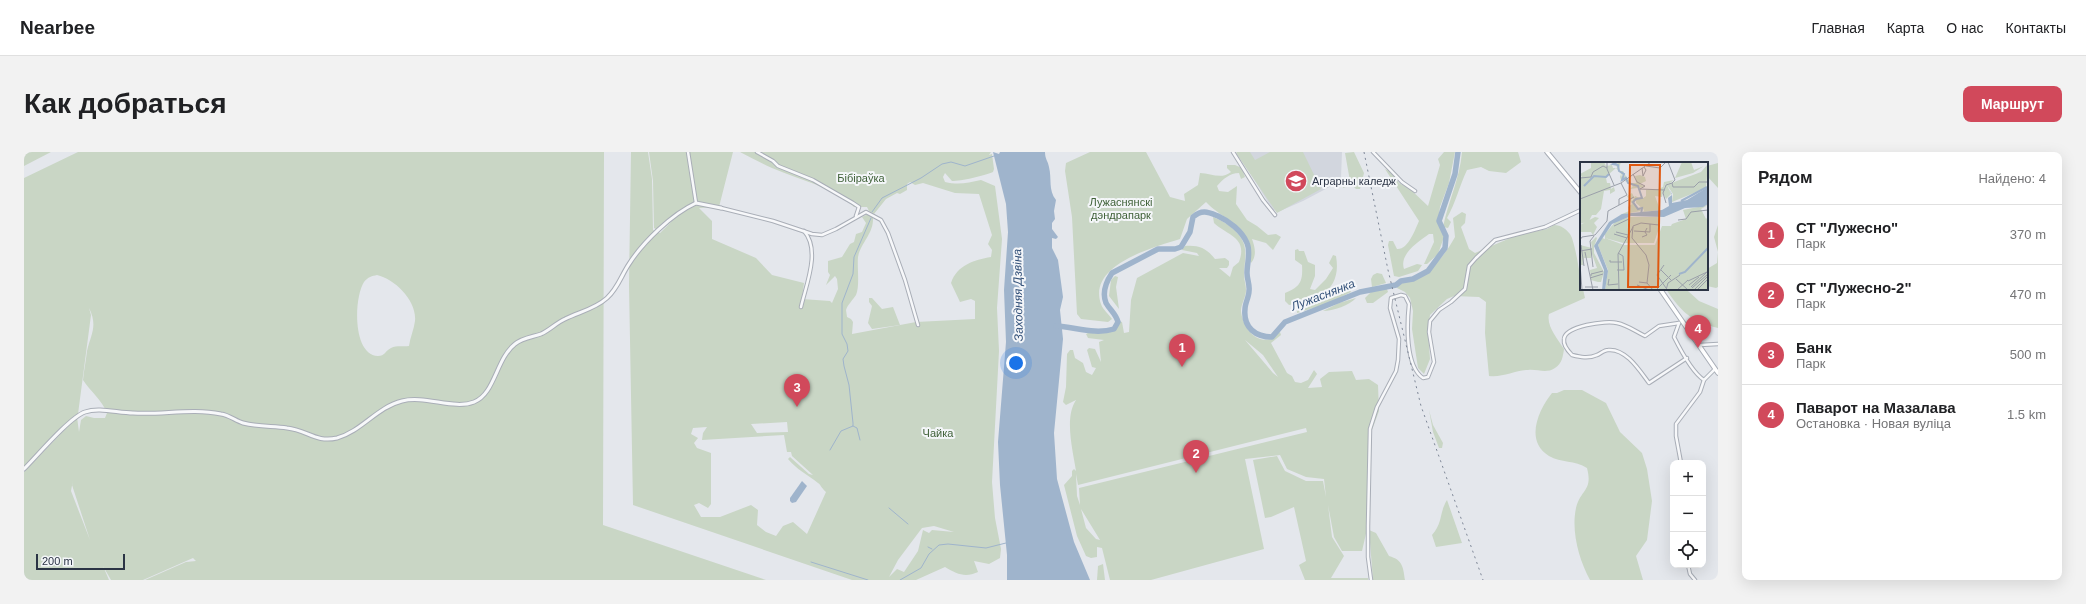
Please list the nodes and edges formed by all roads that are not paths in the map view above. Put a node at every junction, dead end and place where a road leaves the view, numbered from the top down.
1 (688, 152) edge
2 (757, 152) edge
3 (1233, 152) edge
4 (1372, 152) edge
5 (1547, 152) edge
6 (1414, 191) dead end
7 (1580, 192) edge
8 (696, 203) junction
9 (859, 207) junction
10 (721, 208) joint
11 (1580, 210) edge
12 (866, 212) junction
13 (1276, 215) dead end
14 (856, 217) junction
15 (804, 230) junction
16 (1661, 290) edge
17 (801, 307) dead end
18 (1681, 321) junction
19 (918, 324) dead end
20 (1718, 344) edge
21 (1700, 345) junction
22 (1687, 358) junction
23 (1715, 369) junction
24 (1718, 373) edge
25 (1704, 380) junction
26 (1680, 460) edge
27 (24, 469) edge
28 (1689, 568) edge
29 (1371, 580) edge
30 (1695, 580) edge

1 - 8 street
2 - 9 street
3 - 13 street
4 - 6 street
5 - 7 main road
8 - 10 street
8 - 27 street
9 - 12 street
9 - 14 street
10 - 15 street
11 - 29 street
12 - 14 street
12 - 19 street
14 - 15 street
15 - 17 street
16 - 18 main road
18 - 21 main road
18 - 22 street
18 - 22 street
20 - 21 street
21 - 23 main road
22 - 25 street
23 - 24 main road
23 - 25 street
25 - 26 street
28 - 30 street

